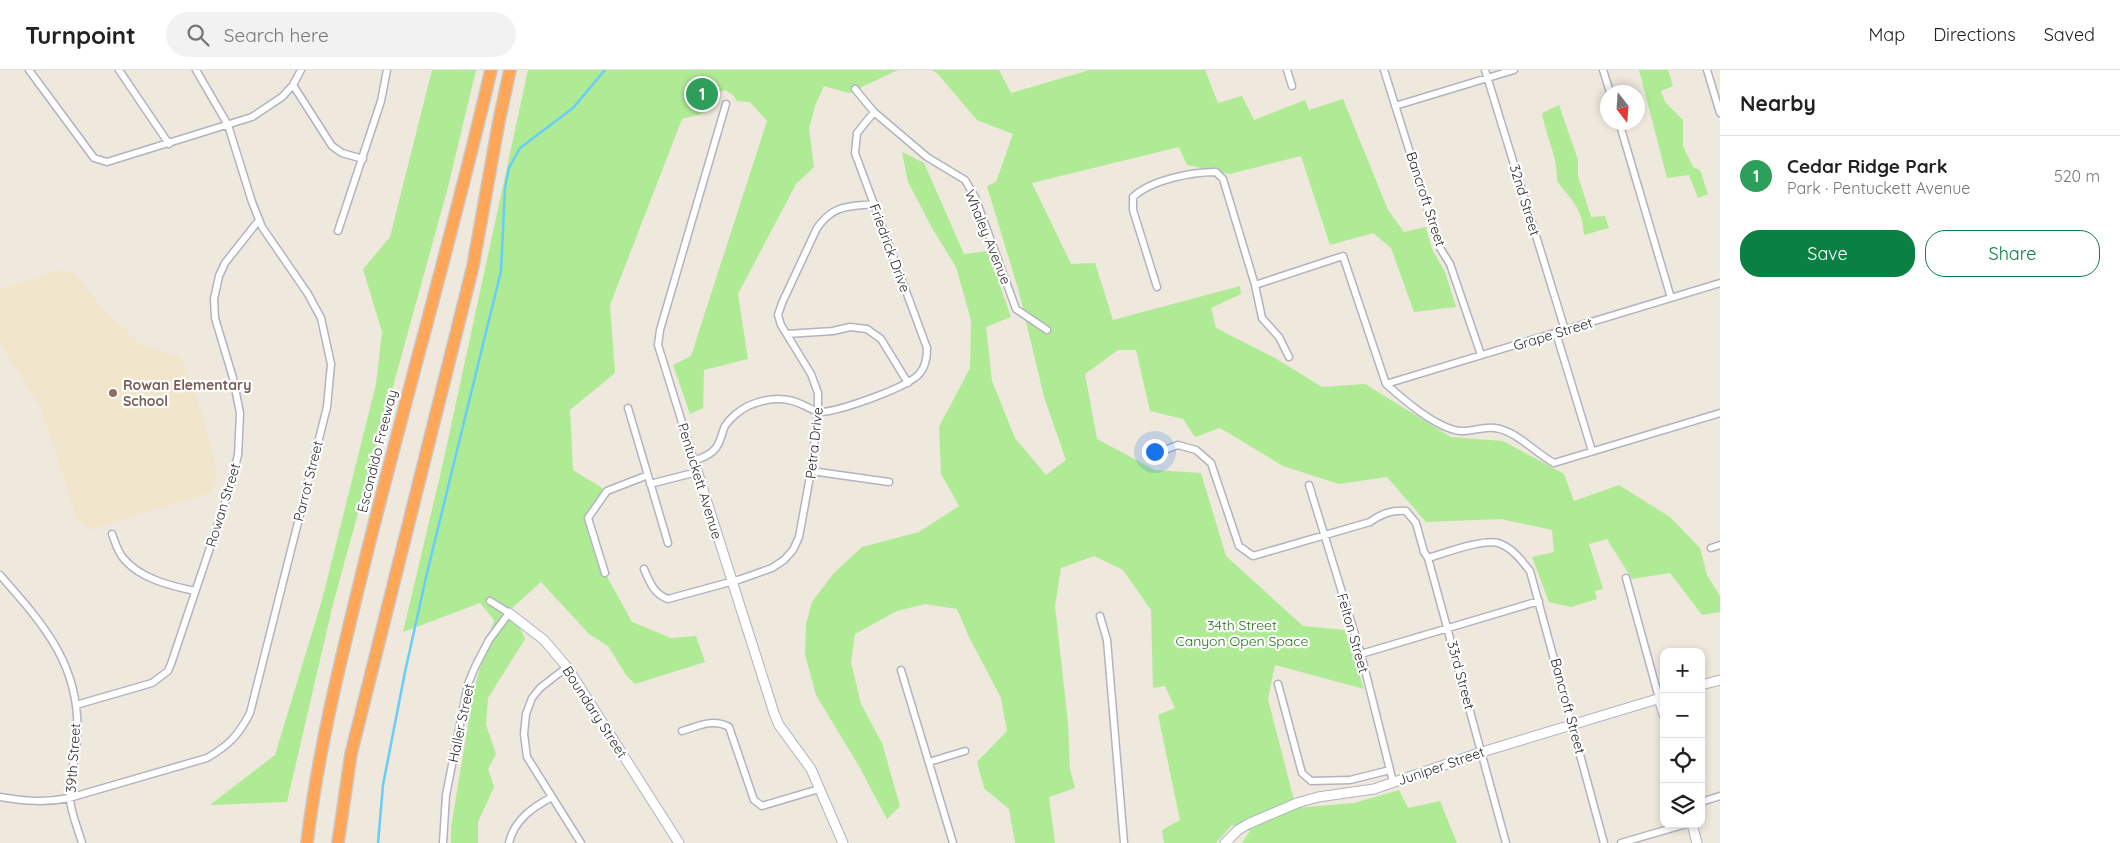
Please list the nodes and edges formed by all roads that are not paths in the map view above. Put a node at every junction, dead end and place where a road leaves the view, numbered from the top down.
1 (29, 70) edge
2 (118, 70) edge
3 (196, 70) edge
4 (301, 70) edge
5 (387, 70) edge
6 (491, 70) edge
7 (510, 70) edge
8 (1287, 70) edge
9 (1384, 70) edge
10 (1485, 70) edge
11 (1514, 70) edge
12 (1603, 70) edge
13 (1707, 70) edge
14 (1487, 78) junction
15 (293, 85) junction
16 (1608, 85) edge
17 (1292, 86) dead end
18 (855, 90) dead end
19 (726, 104) dead end
20 (1396, 106) junction
21 (874, 112) junction
22 (1720, 114) edge
23 (228, 124) junction
24 (1621, 130) edge
25 (168, 144) junction
26 (363, 159) junction
27 (875, 204) junction
28 (259, 220) junction
29 (338, 231) dead end
30 (1720, 283) edge
31 (1254, 285) junction
32 (1158, 287) dead end
33 (1671, 298) junction
34 (1048, 330) dead end
35 (1564, 330) junction
36 (1556, 333) junction
37 (787, 334) junction
38 (1481, 355) junction
39 (1289, 357) dead end
40 (908, 383) junction
41 (1386, 384) junction
42 (628, 408) dead end
43 (818, 412) junction
44 (1720, 413) edge
45 (1592, 451) junction
46 (1151, 455) dead end
47 (694, 461) junction
48 (811, 471) junction
49 (697, 472) junction
50 (648, 475) junction
51 (889, 482) dead end
52 (650, 484) junction
53 (1309, 485) dead end
54 (112, 534) dead end
55 (1324, 535) junction
56 (668, 542) dead end
57 (1720, 545) edge
58 (1711, 548) dead end
59 (1428, 558) junction
60 (644, 570) dead end
61 (605, 573) dead end
62 (0, 575) edge
63 (1626, 578) dead end
64 (732, 582) junction
65 (195, 591) junction
66 (490, 601) dead end
67 (1539, 601) junction
68 (509, 613) junction
69 (1100, 616) dead end
70 (1449, 628) junction
71 (1361, 654) junction
72 (566, 667) junction
73 (901, 670) dead end
74 (1720, 680) edge
75 (1278, 684) dead end
76 (1705, 684) edge
77 (1661, 693) edge
78 (1660, 698) edge
79 (76, 706) junction
80 (1573, 724) junction
81 (682, 731) dead end
82 (965, 751) dead end
83 (1482, 752) junction
84 (929, 762) junction
85 (1390, 770) junction
86 (1393, 782) junction
87 (819, 788) junction
88 (1720, 796) edge
89 (0, 797) edge
90 (552, 797) junction
91 (69, 798) junction
92 (1705, 801) edge
93 (1672, 828) edge
94 (1693, 828) edge
95 (82, 843) edge
96 (307, 843) edge
97 (338, 843) edge
98 (443, 843) edge
99 (509, 843) edge
100 (582, 843) edge
101 (679, 843) edge
102 (843, 843) edge
103 (954, 843) edge
104 (1124, 843) edge
105 (1224, 843) edge
106 (1506, 843) edge
107 (1604, 843) edge
108 (1620, 843) edge
109 (1697, 843) edge

1 - 25 street
2 - 25 street
3 - 23 street, Parrot Street
4 - 15 street
5 - 26 street
6 - 96 highway, Escondido Freeway
7 - 97 highway
8 - 17 street
9 - 20 street, Bancroft Street
10 - 14 street, 32nd Street
11 - 14 street
12 - 16 street
13 - 22 street
14 - 20 street
14 - 35 street, 32nd Street
15 - 23 street
15 - 26 street
18 - 21 street, Whaley Avenue
19 - 47 street, Pentuckett Avenue
20 - 38 street, Bancroft Street
21 - 27 street, Friedrick Drive
21 - 34 street, Whaley Avenue
23 - 25 street
23 - 28 street, Parrot Street
24 - 33 street
26 - 29 street
27 - 37 street, Petra Drive
27 - 40 street, Friedrick Drive
28 - 65 street, Rowan Street
28 - 91 street, Parrot Street
30 - 33 street, Grape Street
31 - 32 street
31 - 39 street
31 - 41 street
33 - 35 street, Grape Street
35 - 36 street, Grape Street
36 - 38 street, Grape Street
36 - 45 street
37 - 40 street
37 - 43 street, Petra Drive
38 - 41 street, Grape Street
40 - 43 street
41 - 45 street
42 - 50 street
43 - 47 street
43 - 48 street, Petra Drive
44 - 45 street
46 - 55 street
47 - 49 street, Pentuckett Avenue
48 - 51 street
48 - 64 street, Petra Drive
49 - 52 street
49 - 64 street, Pentuckett Avenue
50 - 52 street
50 - 61 street
52 - 56 street
53 - 55 street, Felton Street
54 - 65 street
55 - 59 street, 33rd Street
55 - 71 street, Felton Street
57 - 58 street
59 - 67 street, Bancroft Street
59 - 70 street, 33rd Street
60 - 64 street
62 - 79 street, 39th Street
63 - 77 street
64 - 87 street, Pentuckett Avenue
65 - 79 street, Rowan Street
66 - 68 street, Boundary Street
67 - 70 street
67 - 80 street, Bancroft Street
68 - 72 street, Boundary Street
68 - 98 street, Haller Street
69 - 104 street
70 - 71 street
70 - 83 street, 33rd Street
71 - 85 street, Felton Street
72 - 90 street
72 - 101 street, Boundary Street
73 - 84 street
74 - 76 street
75 - 85 street
78 - 80 street, Juniper Street
79 - 91 street, 39th Street
80 - 83 street, Juniper Street
80 - 107 street, Bancroft Street
81 - 87 street
82 - 84 street
83 - 86 street, Juniper Street
83 - 106 street, 33rd Street
84 - 103 street
85 - 86 street, Felton Street
86 - 105 street, Juniper Street
87 - 102 street, Pentuckett Avenue
88 - 92 street
89 - 91 street, Parrot Street
90 - 99 street
90 - 100 street
91 - 95 street, 39th Street
93 - 108 street
94 - 109 street

